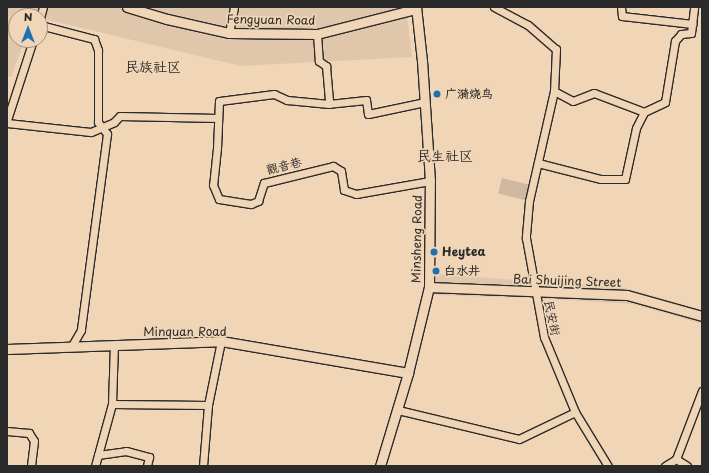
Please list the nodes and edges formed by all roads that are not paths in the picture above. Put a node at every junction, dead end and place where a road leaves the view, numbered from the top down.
1 (127, 7) edge
2 (234, 7) edge
3 (494, 7) edge
4 (621, 7) edge
5 (694, 7) edge
6 (416, 8) edge
7 (693, 24) junction
8 (48, 27) edge
9 (229, 33) junction
10 (317, 34) junction
11 (30, 48) edge
12 (554, 91) junction
13 (425, 102) junction
14 (329, 104) junction
15 (644, 112) junction
16 (218, 118) junction
17 (7, 122) edge
18 (102, 128) junction
19 (538, 163) junction
20 (430, 181) junction
21 (429, 287) junction
22 (535, 292) junction
23 (702, 316) edge
24 (221, 341) junction
25 (114, 345) junction
26 (71, 347) junction
27 (7, 349) edge
28 (408, 373) junction
29 (702, 391) edge
30 (112, 404) junction
31 (208, 405) junction
32 (398, 410) junction
33 (575, 412) junction
34 (7, 431) edge
35 (98, 455) junction
36 (676, 459) junction
37 (31, 466) edge
38 (95, 466) edge
39 (147, 466) edge
40 (203, 466) edge
41 (380, 466) edge
42 (608, 466) edge
43 (666, 466) edge
44 (687, 466) edge

1 - 9 street, Fengyuan Road
2 - 9 street
3 - 12 street, 民安街
4 - 7 street
5 - 7 street
6 - 10 street, Fengyuan Road
6 - 13 street, Minsheng Road
7 - 15 street
8 - 18 street
9 - 10 street, Fengyuan Road
10 - 14 street
11 - 17 street
12 - 15 street
12 - 19 street, 民安街
13 - 14 street
13 - 20 street, Minsheng Road
14 - 16 street
15 - 19 street
16 - 18 street
16 - 20 street, 觀音巷
17 - 18 street
18 - 26 street
19 - 22 street, 民安街
20 - 21 street, Minsheng Road
21 - 22 street, Bai Shuijing Street
21 - 28 street, Minsheng Road
22 - 23 street, Bai Shuijing Street
22 - 33 street, 民安街
24 - 25 street, Minquan Road
24 - 28 street, Minquan Road
24 - 31 street
25 - 26 street, Minquan Road
25 - 30 street
26 - 27 street, Minquan Road
28 - 32 street, Minsheng Road
29 - 36 street
30 - 31 street
30 - 35 street
31 - 40 street
32 - 33 street
32 - 41 street, Minsheng Road
33 - 42 street, 民安街
34 - 37 street
35 - 38 street
35 - 39 street
36 - 43 street
36 - 44 street

